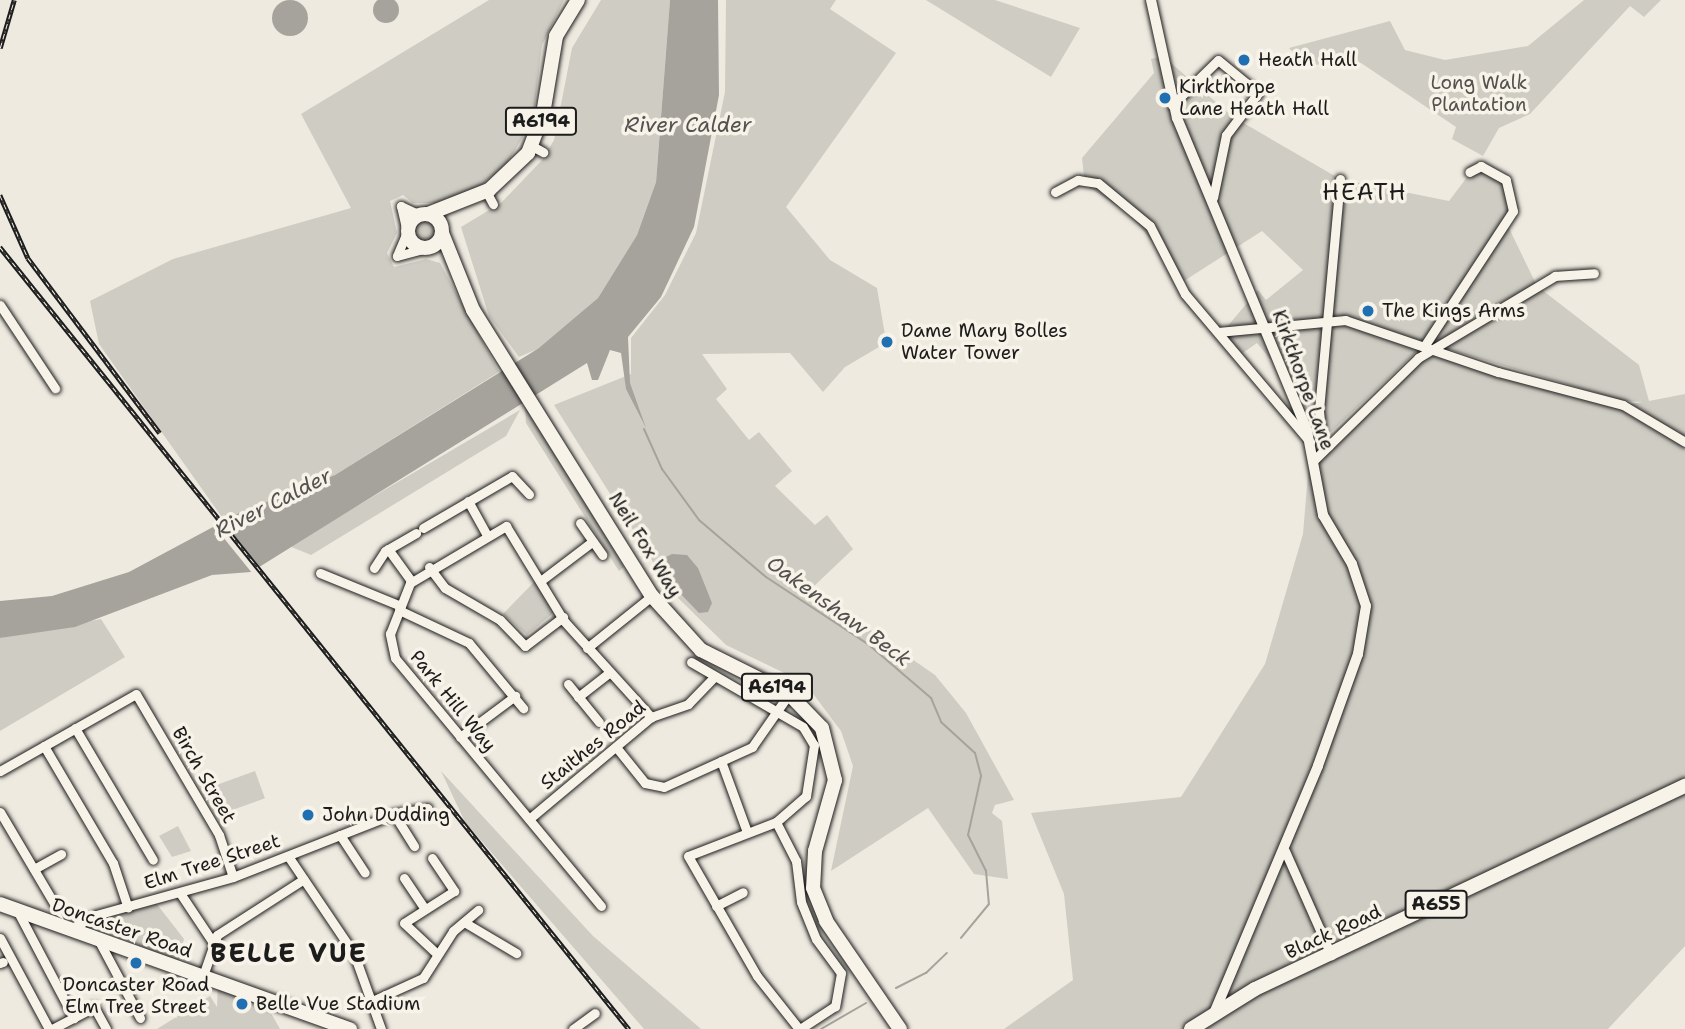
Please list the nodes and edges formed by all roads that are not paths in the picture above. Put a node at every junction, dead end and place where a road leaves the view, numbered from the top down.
1 (578, 0) edge
2 (1150, 0) edge
3 (1172, 105) junction
4 (1469, 172) dead end
5 (1340, 179) dead end
6 (1055, 192) dead end
7 (1213, 198) junction
8 (452, 205) junction
9 (423, 214) junction
10 (441, 228) junction
11 (407, 232) junction
12 (428, 248) junction
13 (450, 259) junction
14 (1594, 273) dead end
15 (0, 305) edge
16 (1329, 321) junction
17 (1268, 330) junction
18 (1218, 332) junction
19 (1430, 347) junction
20 (55, 388) dead end
21 (1310, 442) junction
22 (1685, 442) edge
23 (1322, 449) junction
24 (1314, 460) junction
25 (529, 494) dead end
26 (468, 501) junction
27 (579, 523) dead end
28 (486, 533) junction
29 (592, 542) junction
30 (388, 549) junction
31 (602, 555) dead end
32 (429, 567) junction
33 (374, 568) dead end
34 (320, 573) dead end
35 (543, 579) junction
36 (411, 581) junction
37 (652, 596) junction
38 (400, 608) junction
39 (563, 617) junction
40 (525, 646) junction
41 (587, 648) junction
42 (518, 653) dead end
43 (691, 662) dead end
44 (609, 673) junction
45 (713, 678) junction
46 (568, 684) dead end
47 (789, 694) junction
48 (515, 696) junction
49 (578, 697) junction
50 (523, 708) dead end
51 (778, 711) junction
52 (651, 717) junction
53 (598, 722) dead end
54 (75, 728) junction
55 (460, 737) junction
56 (44, 746) junction
57 (616, 747) junction
58 (721, 761) junction
59 (0, 771) edge
60 (1685, 786) edge
61 (427, 808) dead end
62 (0, 812) edge
63 (394, 814) junction
64 (528, 819) junction
65 (776, 822) junction
66 (747, 832) junction
67 (340, 835) junction
68 (414, 846) dead end
69 (1285, 851) junction
70 (61, 854) dead end
71 (288, 856) junction
72 (432, 858) dead end
73 (153, 860) dead end
74 (34, 869) junction
75 (365, 873) dead end
76 (233, 877) junction
77 (404, 878) dead end
78 (304, 879) junction
79 (180, 892) junction
80 (743, 892) dead end
81 (0, 904) edge
82 (55, 905) dead end
83 (601, 906) dead end
84 (716, 906) junction
85 (128, 908) junction
86 (425, 909) junction
87 (478, 910) dead end
88 (18, 912) junction
89 (93, 917) junction
90 (464, 922) junction
91 (65, 931) junction
92 (0, 937) edge
93 (96, 942) junction
94 (214, 944) junction
95 (516, 953) dead end
96 (437, 954) junction
97 (1331, 955) junction
98 (5, 961) edge
99 (205, 970) dead end
100 (372, 1000) junction
101 (594, 1013) dead end
102 (1214, 1013) junction
103 (74, 1017) junction
104 (140, 1018) dead end
105 (50, 1029) edge
106 (106, 1029) edge
107 (350, 1029) edge
108 (381, 1029) edge
109 (573, 1029) edge
110 (799, 1029) edge
111 (900, 1029) edge
112 (1191, 1029) edge

1 - 8 main road, A6194
2 - 3 street, Kirkthorpe Lane
3 - 7 street, Kirkthorpe Lane
3 - 7 street
4 - 19 street
5 - 16 street
6 - 18 street
7 - 17 street, Kirkthorpe Lane
8 - 9 main road, A6194
8 - 10 main road
9 - 10 main road
9 - 11 main road
9 - 11 street
10 - 12 main road
10 - 13 main road, Neil Fox Way / A6194
11 - 12 main road
11 - 12 street
12 - 13 main road
13 - 37 main road, Neil Fox Way / A6194
14 - 19 street
15 - 20 street
16 - 17 street
16 - 19 street
16 - 23 street
17 - 18 street
17 - 21 street, Kirkthorpe Lane
18 - 21 street
19 - 22 street
19 - 23 street
21 - 24 street, Kirkthorpe Lane
23 - 24 street
24 - 69 street, Kirkthorpe Lane
25 - 26 street
26 - 28 street
26 - 30 street
27 - 29 street
28 - 32 street
28 - 35 street
29 - 31 street
29 - 35 street
30 - 33 street
30 - 36 street
32 - 36 street
32 - 40 street
34 - 38 street
35 - 39 street
36 - 38 street, Park Hill Way
37 - 41 street
37 - 47 main road, Neil Fox Way / A6194
38 - 48 street
38 - 55 street, Park Hill Way
39 - 40 street
39 - 41 street
40 - 42 street
41 - 44 street
43 - 45 street
44 - 49 street
44 - 52 street
45 - 51 street
45 - 52 street, Staithes Road
46 - 49 street
47 - 51 street
47 - 111 main road, Neil Fox Way / A6194
48 - 50 street
48 - 55 street
49 - 53 street
51 - 58 street
51 - 65 street
52 - 57 street, Staithes Road
54 - 56 street
54 - 73 street
54 - 76 street, Birch Street
55 - 64 street, Park Hill Way
56 - 59 street
56 - 85 street
57 - 58 street
57 - 64 street, Staithes Road
58 - 66 street
60 - 97 main road, Black Road / A655
61 - 63 street, Elm Tree Street
62 - 74 street
63 - 67 street, Elm Tree Street
63 - 68 street
64 - 83 street, Park Hill Way
65 - 66 street
65 - 110 street
66 - 84 street
67 - 71 street, Elm Tree Street
67 - 75 street
69 - 97 street
69 - 102 street, Kirkthorpe Lane
70 - 74 street
71 - 76 street, Elm Tree Street
71 - 78 street
72 - 86 street
74 - 82 street
76 - 79 street, Elm Tree Street
77 - 86 street
78 - 94 street
78 - 100 street
79 - 85 street, Elm Tree Street
79 - 94 street
80 - 84 street
81 - 88 main road, Doncaster Road
84 - 110 street
85 - 89 street, Elm Tree Street
86 - 96 street
87 - 90 street
88 - 91 main road, Doncaster Road
88 - 103 street
89 - 91 street, Elm Tree Street
89 - 93 street
90 - 95 street
90 - 96 street
91 - 93 main road, Doncaster Road
92 - 98 street
93 - 104 street
93 - 107 main road, Doncaster Road
94 - 99 street
96 - 100 street
97 - 102 main road, Black Road / A655
98 - 105 street
100 - 108 street
101 - 109 street
102 - 112 main road, Black Road / A655
103 - 105 street
103 - 106 street

